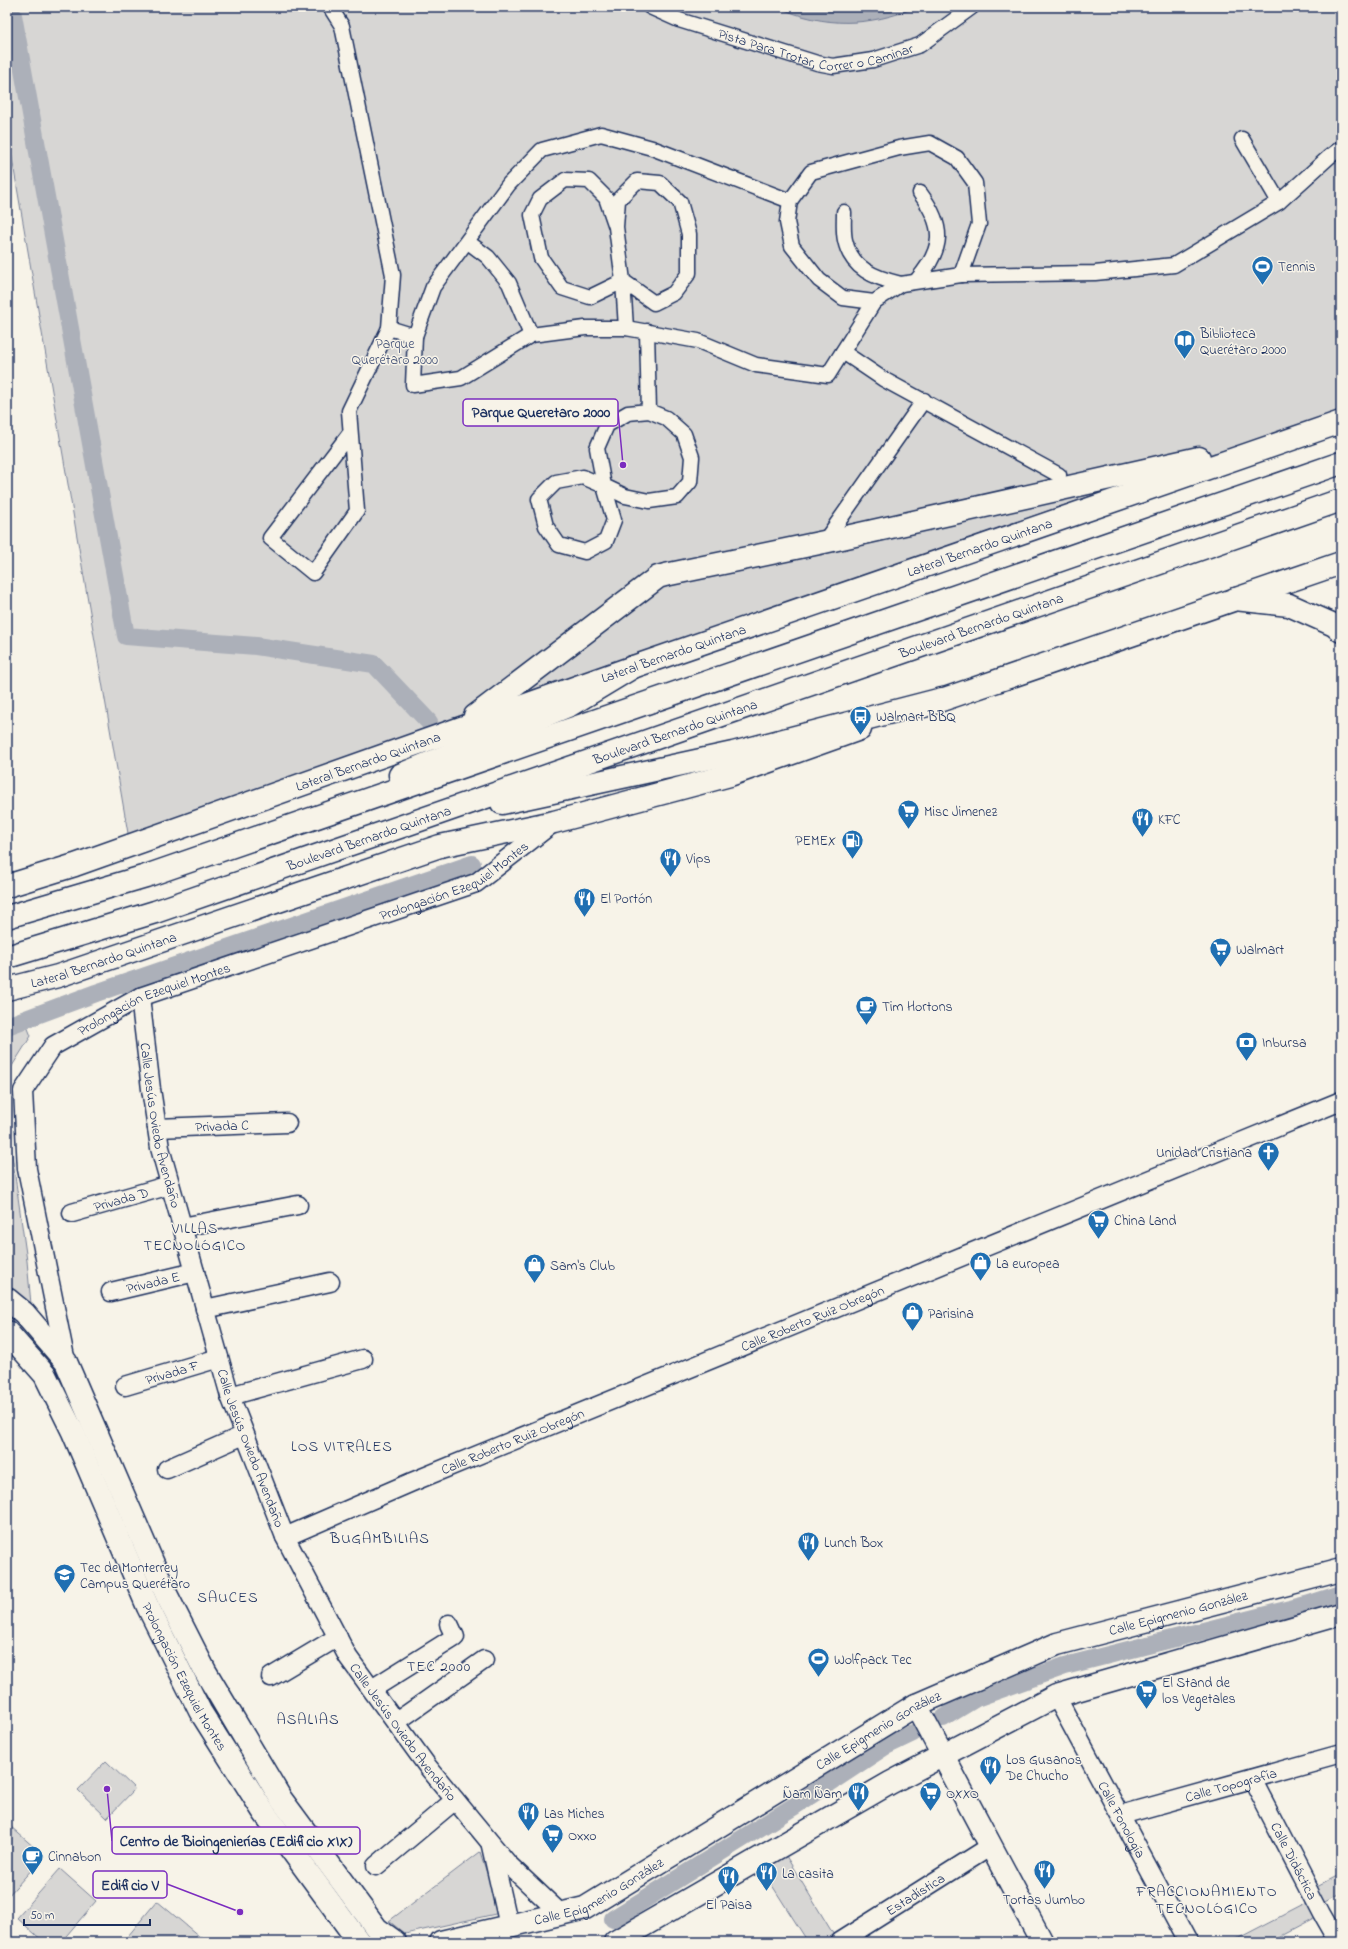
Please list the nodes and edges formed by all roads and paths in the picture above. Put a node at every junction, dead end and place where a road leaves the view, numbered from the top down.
1 (330, 7) edge
2 (650, 7) edge
3 (972, 7) edge
4 (1242, 139) dead end
5 (1341, 148) edge
6 (920, 193) dead end
7 (790, 201) junction
8 (1279, 202) junction
9 (844, 212) dead end
10 (616, 227) junction
11 (468, 242) junction
12 (961, 275) junction
13 (917, 280) junction
14 (623, 281) junction
15 (901, 284) junction
16 (874, 302) junction
17 (389, 328) junction
18 (626, 328) junction
19 (647, 331) junction
20 (531, 335) junction
21 (415, 336) junction
22 (843, 352) junction
23 (924, 400) junction
24 (649, 411) junction
25 (1341, 422) edge
26 (350, 433) junction
27 (1309, 433) junction
28 (1341, 463) edge
29 (1059, 475) dead end
30 (604, 486) junction
31 (1334, 502) edge
32 (824, 542) junction
33 (1341, 563) edge
34 (1235, 599) junction
35 (1341, 631) edge
36 (942, 699) junction
37 (458, 745) junction
38 (488, 801) junction
39 (554, 822) junction
40 (7, 886) edge
41 (7, 917) edge
42 (7, 958) edge
43 (7, 989) edge
44 (140, 997) junction
45 (1341, 1101) edge
46 (287, 1123) dead end
47 (157, 1128) junction
48 (170, 1185) junction
49 (298, 1205) dead end
50 (72, 1213) dead end
51 (182, 1227) junction
52 (195, 1272) junction
53 (330, 1282) dead end
54 (111, 1292) dead end
55 (7, 1299) edge
56 (205, 1309) junction
57 (7, 1332) edge
58 (219, 1358) junction
59 (363, 1359) dead end
60 (66, 1362) junction
61 (125, 1386) dead end
62 (230, 1396) junction
63 (244, 1435) junction
64 (167, 1468) dead end
65 (285, 1537) junction
66 (1341, 1570) edge
67 (1341, 1614) edge
68 (449, 1624) dead end
69 (338, 1637) junction
70 (484, 1660) dead end
71 (271, 1677) dead end
72 (372, 1689) junction
73 (1056, 1696) junction
74 (916, 1705) junction
75 (396, 1722) junction
76 (942, 1754) junction
77 (1341, 1754) edge
78 (1252, 1778) junction
79 (455, 1800) junction
80 (1121, 1815) junction
81 (491, 1843) junction
82 (991, 1846) junction
83 (376, 1866) dead end
84 (561, 1914) junction
85 (509, 1926) junction
86 (618, 1941) edge
87 (359, 1942) edge
88 (395, 1942) edge
89 (440, 1942) edge
90 (839, 1942) edge
91 (1042, 1942) edge
92 (1188, 1942) edge
93 (1338, 1942) edge

1 - 17 street
2 - 3 street, Pista Para Trotar, Correr o Caminar
4 - 8 street
5 - 8 street
6 - 13 street
7 - 11 street
7 - 12 street
7 - 16 street
8 - 12 street
9 - 15 street
10 - 14 street
10 - 14 street
10 - 14 street
11 - 20 street
11 - 21 street
12 - 13 street
13 - 15 street
14 - 18 street
15 - 16 street
16 - 22 street
17 - 21 street
17 - 26 street
18 - 19 street
18 - 20 street
19 - 22 street
19 - 24 street
20 - 21 street
22 - 23 street
23 - 29 street
23 - 32 street
24 - 30 street
24 - 30 street
25 - 27 main road, Lateral Bernardo Quintana
26 - 26 street
27 - 32 main road
27 - 37 main road, Lateral Bernardo Quintana
28 - 37 main road
30 - 30 street
31 - 38 main road, Boulevard Bernardo Quintana
32 - 37 main road
33 - 34 main road, Lateral Bernardo Quintana
34 - 35 main road
34 - 36 main road, Lateral Bernardo Quintana
36 - 38 main road
36 - 39 main road, Lateral Bernardo Quintana
37 - 40 main road, Lateral Bernardo Quintana
37 - 41 main road
38 - 42 main road, Boulevard Bernardo Quintana
39 - 43 main road, Lateral Bernardo Quintana
39 - 44 street, Prolongación Ezequiel Montes
44 - 47 street, Calle Jesús Oviedo Avendaño
44 - 60 street, Prolongación Ezequiel Montes
45 - 65 street, Calle Roberto Ruiz Obregón
46 - 47 street, Privada C
47 - 48 street, Calle Jesús Oviedo Avendaño
48 - 50 street, Privada D
48 - 51 street, Calle Jesús Oviedo Avendaño
49 - 51 street
51 - 52 street, Calle Jesús Oviedo Avendaño
52 - 54 street, Privada E
52 - 56 street, Calle Jesús Oviedo Avendaño
53 - 56 street
55 - 60 main road, Prolongación Ezequiel Montes
56 - 58 street, Calle Jesús Oviedo Avendaño
57 - 87 main road, Prolongación Ezequiel Montes
58 - 61 street, Privada F
58 - 62 street, Calle Jesús Oviedo Avendaño
59 - 62 street
60 - 88 main road, Prolongación Ezequiel Montes
62 - 63 street, Calle Jesús Oviedo Avendaño
63 - 64 street
63 - 65 street, Calle Jesús Oviedo Avendaño
65 - 69 street, Calle Jesús Oviedo Avendaño
66 - 74 main road, Calle Epigmenio González
67 - 73 main road
68 - 72 street
69 - 71 street
69 - 72 street, Calle Jesús Oviedo Avendaño
70 - 75 street
72 - 75 street, Calle Jesús Oviedo Avendaño
73 - 76 main road
73 - 80 street, Calle Fonología
74 - 76 main road
74 - 84 main road, Calle Epigmenio González
75 - 79 street, Calle Jesús Oviedo Avendaño
76 - 82 main road
76 - 86 main road
77 - 78 street, Calle Topografía
78 - 80 street, Calle Topografía
78 - 93 street, Calle Didáctica
79 - 81 street, Calle Jesús Oviedo Avendaño
79 - 83 street
80 - 92 street, Calle Fonología
81 - 84 street, Calle Jesús Oviedo Avendaño
81 - 85 street, Calle Jesús Oviedo Avendaño
82 - 90 street, Estadística
82 - 91 main road
84 - 85 main road, Calle Epigmenio González
85 - 89 main road, Calle Epigmenio González

